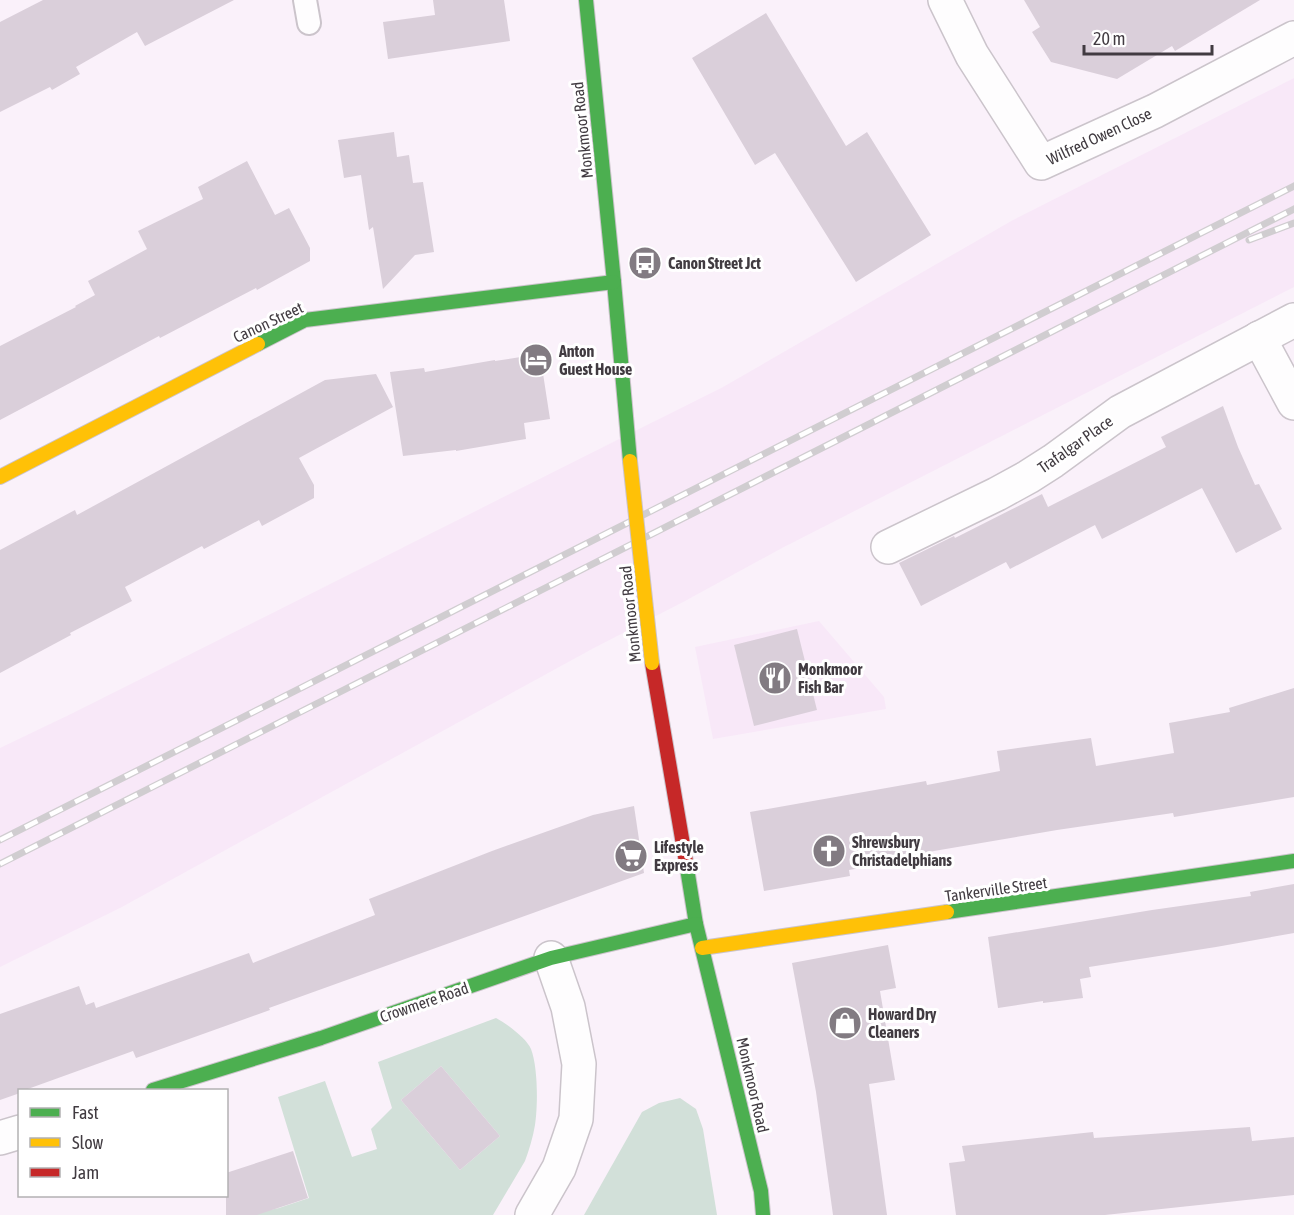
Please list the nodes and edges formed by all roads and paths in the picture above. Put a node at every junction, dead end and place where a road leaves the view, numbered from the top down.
1 (305, 0) edge
2 (586, 0) edge
3 (945, 0) edge
4 (309, 23) dead end
5 (1294, 38) edge
6 (614, 282) junction
7 (1294, 320) edge
8 (1259, 338) junction
9 (1294, 403) edge
10 (0, 477) edge
11 (888, 547) dead end
12 (1294, 861) edge
13 (696, 924) junction
14 (702, 948) junction
15 (551, 958) junction
16 (156, 1089) edge
17 (18, 1133) edge
18 (0, 1138) edge
19 (532, 1215) edge
20 (763, 1215) edge

1 - 4 lane
2 - 6 street, Monkmoor Road
3 - 5 street, Wilfred Owen Close
6 - 10 street, Canon Street
6 - 13 street, Monkmoor Road, bridge
7 - 8 street, Trafalgar Place
8 - 9 street
8 - 11 street, Trafalgar Place
12 - 14 street, Tankerville Street
13 - 14 street, Monkmoor Road
13 - 15 street, Crowmere Road
14 - 20 street, Monkmoor Road
15 - 16 street, Crowmere Road
15 - 19 street
17 - 18 street

